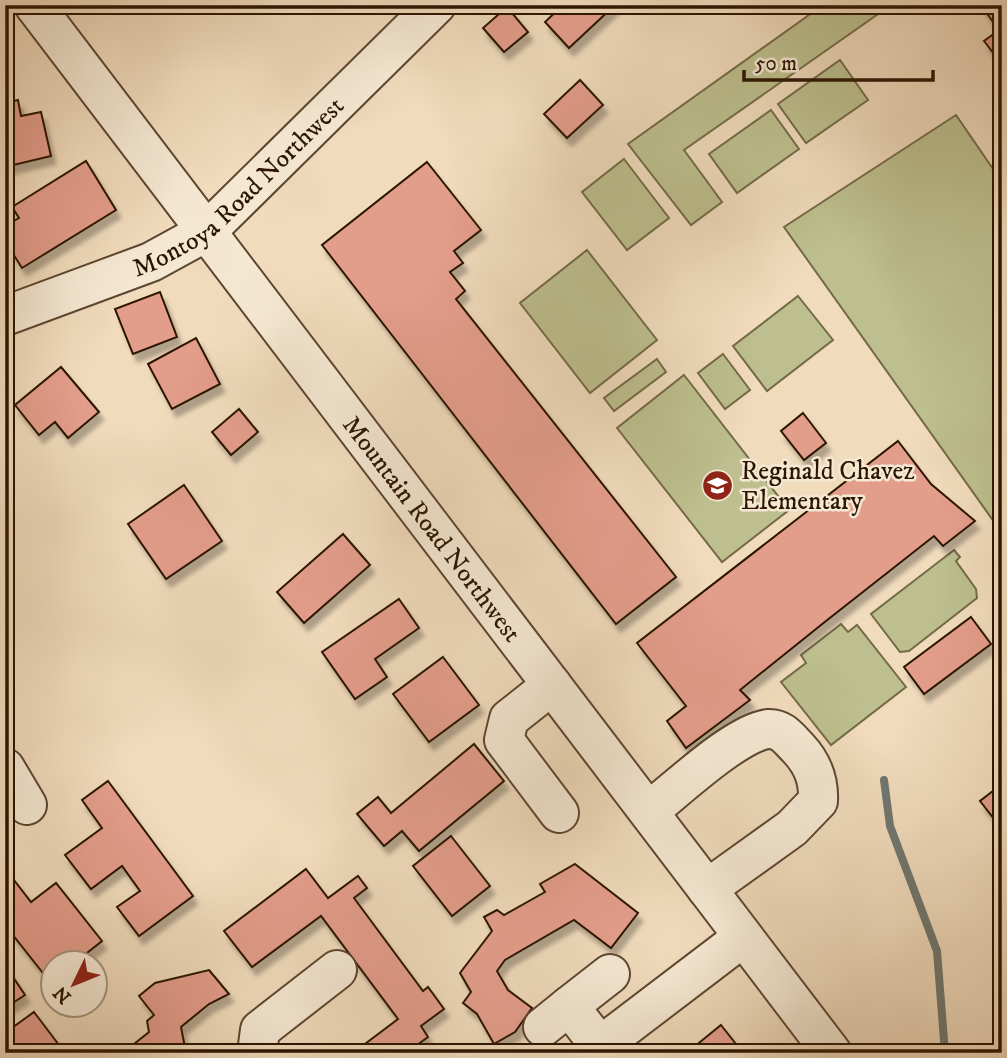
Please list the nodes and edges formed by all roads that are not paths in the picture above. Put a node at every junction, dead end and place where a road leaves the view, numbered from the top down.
1 (34, 5) edge
2 (436, 5) edge
3 (206, 232) junction
4 (5, 316) edge
5 (552, 685) junction
6 (5, 768) edge
7 (27, 805) dead end
8 (649, 811) junction
9 (559, 813) dead end
10 (707, 890) junction
11 (742, 937) junction
12 (337, 970) dead end
13 (610, 974) dead end
14 (595, 1049) edge
15 (257, 1053) edge
16 (832, 1053) edge

1 - 3 street, Mountain Road Northwest
2 - 3 street, Montoya Road Northwest
3 - 4 street, Montoya Road Northwest
3 - 5 street, Mountain Road Northwest
5 - 8 street, Mountain Road Northwest
5 - 9 street
6 - 7 street
8 - 10 street, Mountain Road Northwest
8 - 10 street
10 - 11 street, Mountain Road Northwest
11 - 14 street
11 - 16 street, Mountain Road Northwest
12 - 15 street
13 - 14 street

